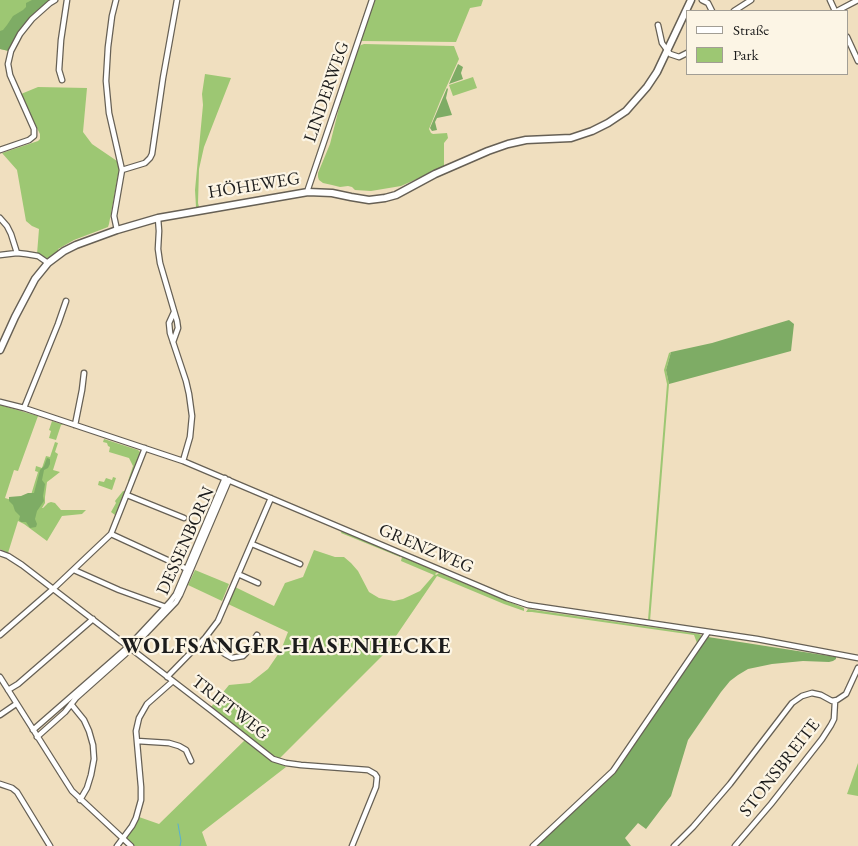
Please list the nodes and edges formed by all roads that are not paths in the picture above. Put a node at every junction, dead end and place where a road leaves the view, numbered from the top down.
1 (55, 0) edge
2 (67, 0) edge
3 (116, 0) edge
4 (178, 0) edge
5 (372, 0) edge
6 (702, 0) edge
7 (751, 0) edge
8 (858, 0) edge
9 (712, 10) edge
10 (736, 10) edge
11 (838, 10) edge
12 (686, 12) edge
13 (658, 25) dead end
14 (848, 38) edge
15 (667, 50) junction
16 (686, 54) edge
17 (858, 61) edge
18 (62, 80) dead end
19 (0, 150) edge
20 (122, 170) junction
21 (308, 192) junction
22 (0, 218) edge
23 (158, 218) junction
24 (117, 230) junction
25 (17, 253) junction
26 (0, 255) edge
27 (48, 263) junction
28 (66, 301) dead end
29 (174, 312) junction
30 (173, 342) junction
31 (0, 350) edge
32 (84, 373) dead end
33 (0, 402) edge
34 (24, 408) junction
35 (75, 425) junction
36 (145, 448) junction
37 (183, 461) junction
38 (227, 479) junction
39 (127, 495) junction
40 (271, 498) junction
41 (184, 518) dead end
42 (111, 534) junction
43 (252, 544) junction
44 (0, 553) edge
45 (300, 564) dead end
46 (187, 569) junction
47 (74, 570) junction
48 (238, 574) junction
49 (258, 583) dead end
50 (53, 590) junction
51 (166, 607) junction
52 (93, 620) junction
53 (708, 632) junction
54 (0, 635) edge
55 (257, 635) dead end
56 (205, 638) junction
57 (130, 648) junction
58 (858, 658) edge
59 (858, 668) edge
60 (0, 677) edge
61 (168, 677) junction
62 (173, 681) junction
63 (8, 690) junction
64 (835, 701) junction
65 (16, 704) junction
66 (70, 704) junction
67 (0, 715) edge
68 (33, 730) junction
69 (37, 737) junction
70 (137, 741) junction
71 (191, 761) dead end
72 (0, 784) edge
73 (80, 800) junction
74 (122, 838) junction
75 (50, 846) edge
76 (117, 846) edge
77 (131, 846) edge
78 (352, 846) edge
79 (533, 846) edge
80 (674, 846) edge
81 (735, 846) edge

1 - 19 street
2 - 18 street
3 - 20 street
4 - 20 street
5 - 21 street, LINDERWEG
6 - 9 street
7 - 10 street
8 - 11 street
12 - 15 street, HÖHEWEG
13 - 15 street
14 - 17 street
15 - 16 street
15 - 21 street, HÖHEWEG
20 - 24 street
21 - 23 street, HÖHEWEG
22 - 25 street
23 - 24 street, HÖHEWEG
23 - 29 street
24 - 27 street, HÖHEWEG
25 - 26 street
25 - 27 street
27 - 31 street, HÖHEWEG
28 - 34 street
29 - 30 street
29 - 30 street
30 - 37 street
32 - 35 street
33 - 34 street, GRENZWEG
34 - 35 street, GRENZWEG
35 - 36 street, GRENZWEG
36 - 37 street, GRENZWEG
36 - 39 street
37 - 38 street, GRENZWEG
38 - 40 street, GRENZWEG
38 - 46 street, DESSENBORN
38 - 57 street, DESSENBORN
39 - 41 street
39 - 42 street
40 - 43 street
40 - 53 street, GRENZWEG
42 - 46 street
42 - 47 street
43 - 45 street
43 - 48 street
44 - 50 street, TRIFTWEG
46 - 51 street, DESSENBORN
47 - 50 street
47 - 51 street
48 - 49 street
48 - 56 street
50 - 52 street, TRIFTWEG
50 - 54 street
51 - 57 street, DESSENBORN
52 - 57 street, TRIFTWEG
52 - 63 street
53 - 58 street, GRENZWEG
53 - 79 street
55 - 56 street
56 - 61 street
57 - 61 street, TRIFTWEG
57 - 66 street, DESSENBORN
57 - 68 street, DESSENBORN
59 - 64 street
60 - 63 street
61 - 62 street, TRIFTWEG
62 - 70 street
62 - 78 street, TRIFTWEG
63 - 65 street
64 - 80 street
64 - 81 street, STONSBREITE
65 - 67 street
65 - 68 street
66 - 69 street, DESSENBORN
66 - 73 street
68 - 69 street
69 - 73 street
70 - 71 street
70 - 74 street
72 - 75 street
73 - 74 street
74 - 76 street
74 - 77 street

